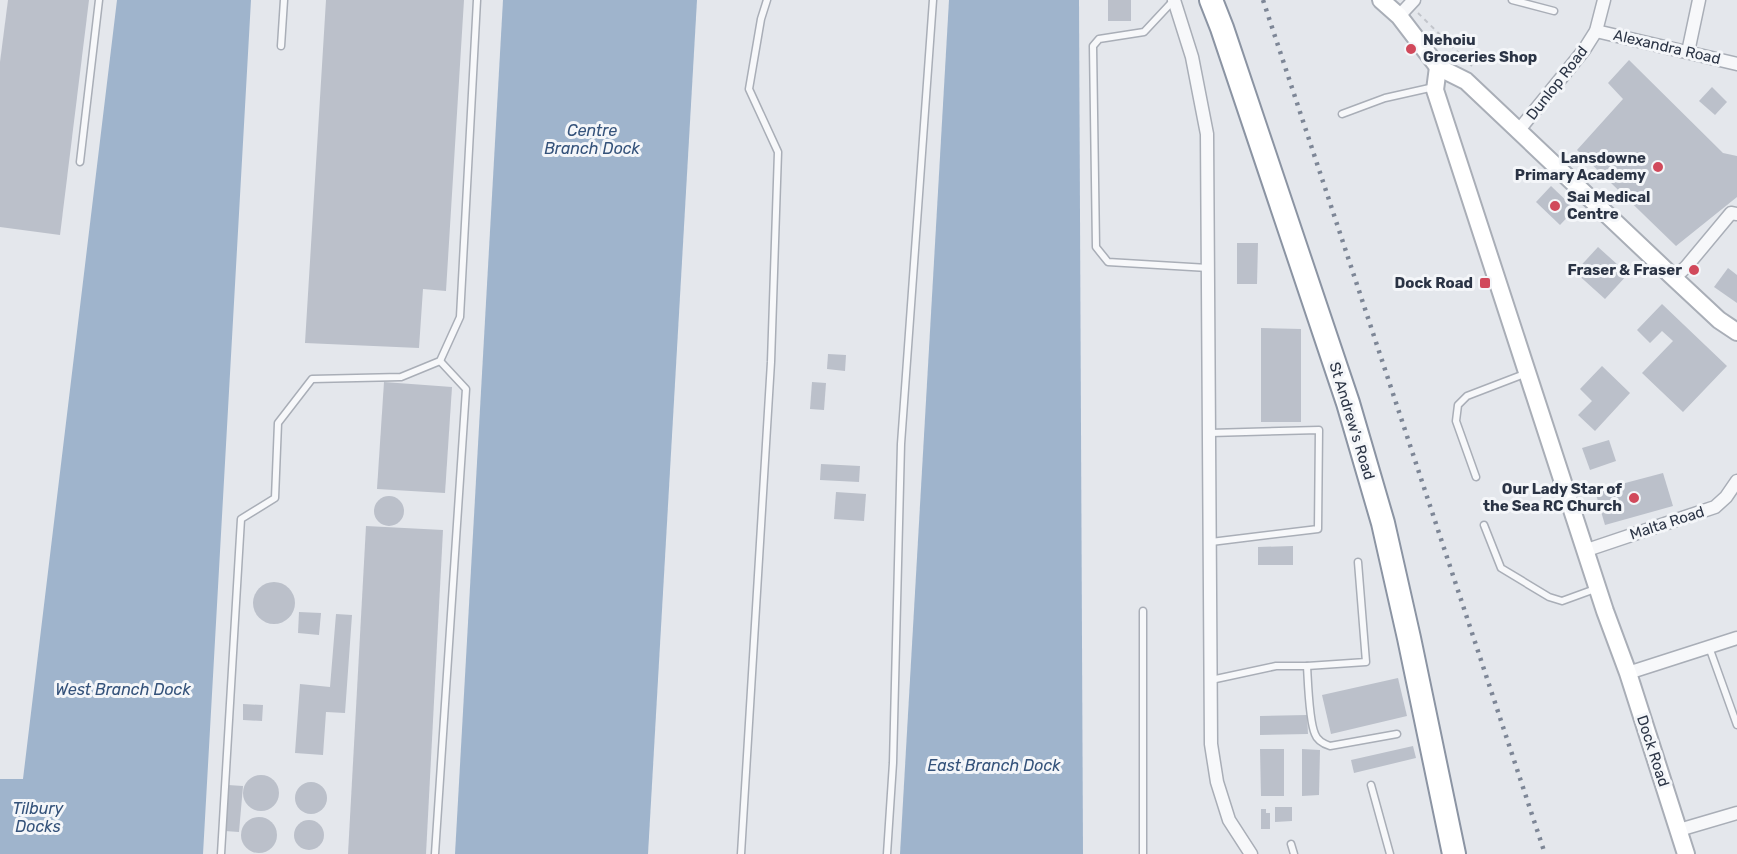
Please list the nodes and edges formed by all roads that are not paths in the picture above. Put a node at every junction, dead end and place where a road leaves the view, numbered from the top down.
1 (99, 0) edge
2 (284, 0) edge
3 (477, 0) edge
4 (767, 0) edge
5 (933, 0) edge
6 (1174, 0) edge
7 (1211, 0) edge
8 (1381, 0) edge
9 (1512, 0) edge
10 (1604, 0) edge
11 (1699, 0) edge
12 (1415, 5) edge
13 (1554, 11) dead end
14 (1399, 16) junction
15 (1596, 31) junction
16 (281, 46) dead end
17 (1688, 52) junction
18 (1737, 64) edge
19 (1438, 67) junction
20 (1435, 87) junction
21 (1342, 114) dead end
22 (1519, 130) junction
23 (80, 162) dead end
24 (1737, 214) edge
25 (1208, 268) junction
26 (1674, 278) junction
27 (1737, 332) edge
28 (440, 361) junction
29 (1528, 373) junction
30 (1210, 433) junction
31 (1476, 477) dead end
32 (1737, 481) edge
33 (1484, 525) dead end
34 (1211, 542) junction
35 (1587, 550) junction
36 (1358, 562) dead end
37 (1598, 588) junction
38 (1143, 611) dead end
39 (1737, 638) edge
40 (1709, 647) junction
41 (1307, 666) junction
42 (1628, 673) junction
43 (1210, 681) junction
44 (1737, 725) edge
45 (1396, 734) dead end
46 (1371, 785) dead end
47 (1737, 813) edge
48 (1679, 830) junction
49 (1291, 844) dead end
50 (221, 854) edge
51 (435, 854) edge
52 (741, 854) edge
53 (887, 854) edge
54 (1143, 854) edge
55 (1251, 854) edge
56 (1293, 854) edge
57 (1390, 854) edge
58 (1454, 854) edge
59 (1686, 854) edge

1 - 23 lane
2 - 16 lane
3 - 28 lane
4 - 52 lane
5 - 53 lane
6 - 25 street
6 - 25 lane
7 - 58 highway, St Andrew's Road
8 - 14 street
9 - 13 lane
10 - 15 street, Dunlop Road
11 - 17 street
12 - 14 street
14 - 19 street
15 - 17 street, Alexandra Road
15 - 22 street, Dunlop Road
17 - 18 street, Alexandra Road
19 - 20 street, Dock Road
19 - 22 street
20 - 21 lane
20 - 29 street, Dock Road
22 - 26 street
24 - 26 street
25 - 30 street
26 - 27 street
28 - 50 lane
28 - 51 lane
29 - 31 lane
29 - 35 street, Dock Road
30 - 34 street
30 - 34 lane
32 - 35 street, Malta Road
33 - 37 lane
34 - 43 street
35 - 37 street, Dock Road
36 - 41 lane
37 - 42 street, Dock Road
38 - 54 lane
39 - 40 street
40 - 42 street
40 - 44 lane
41 - 43 lane
41 - 45 lane
42 - 48 street, Dock Road
43 - 55 street
46 - 57 lane
47 - 48 street
48 - 59 street, Dock Road
49 - 56 lane

